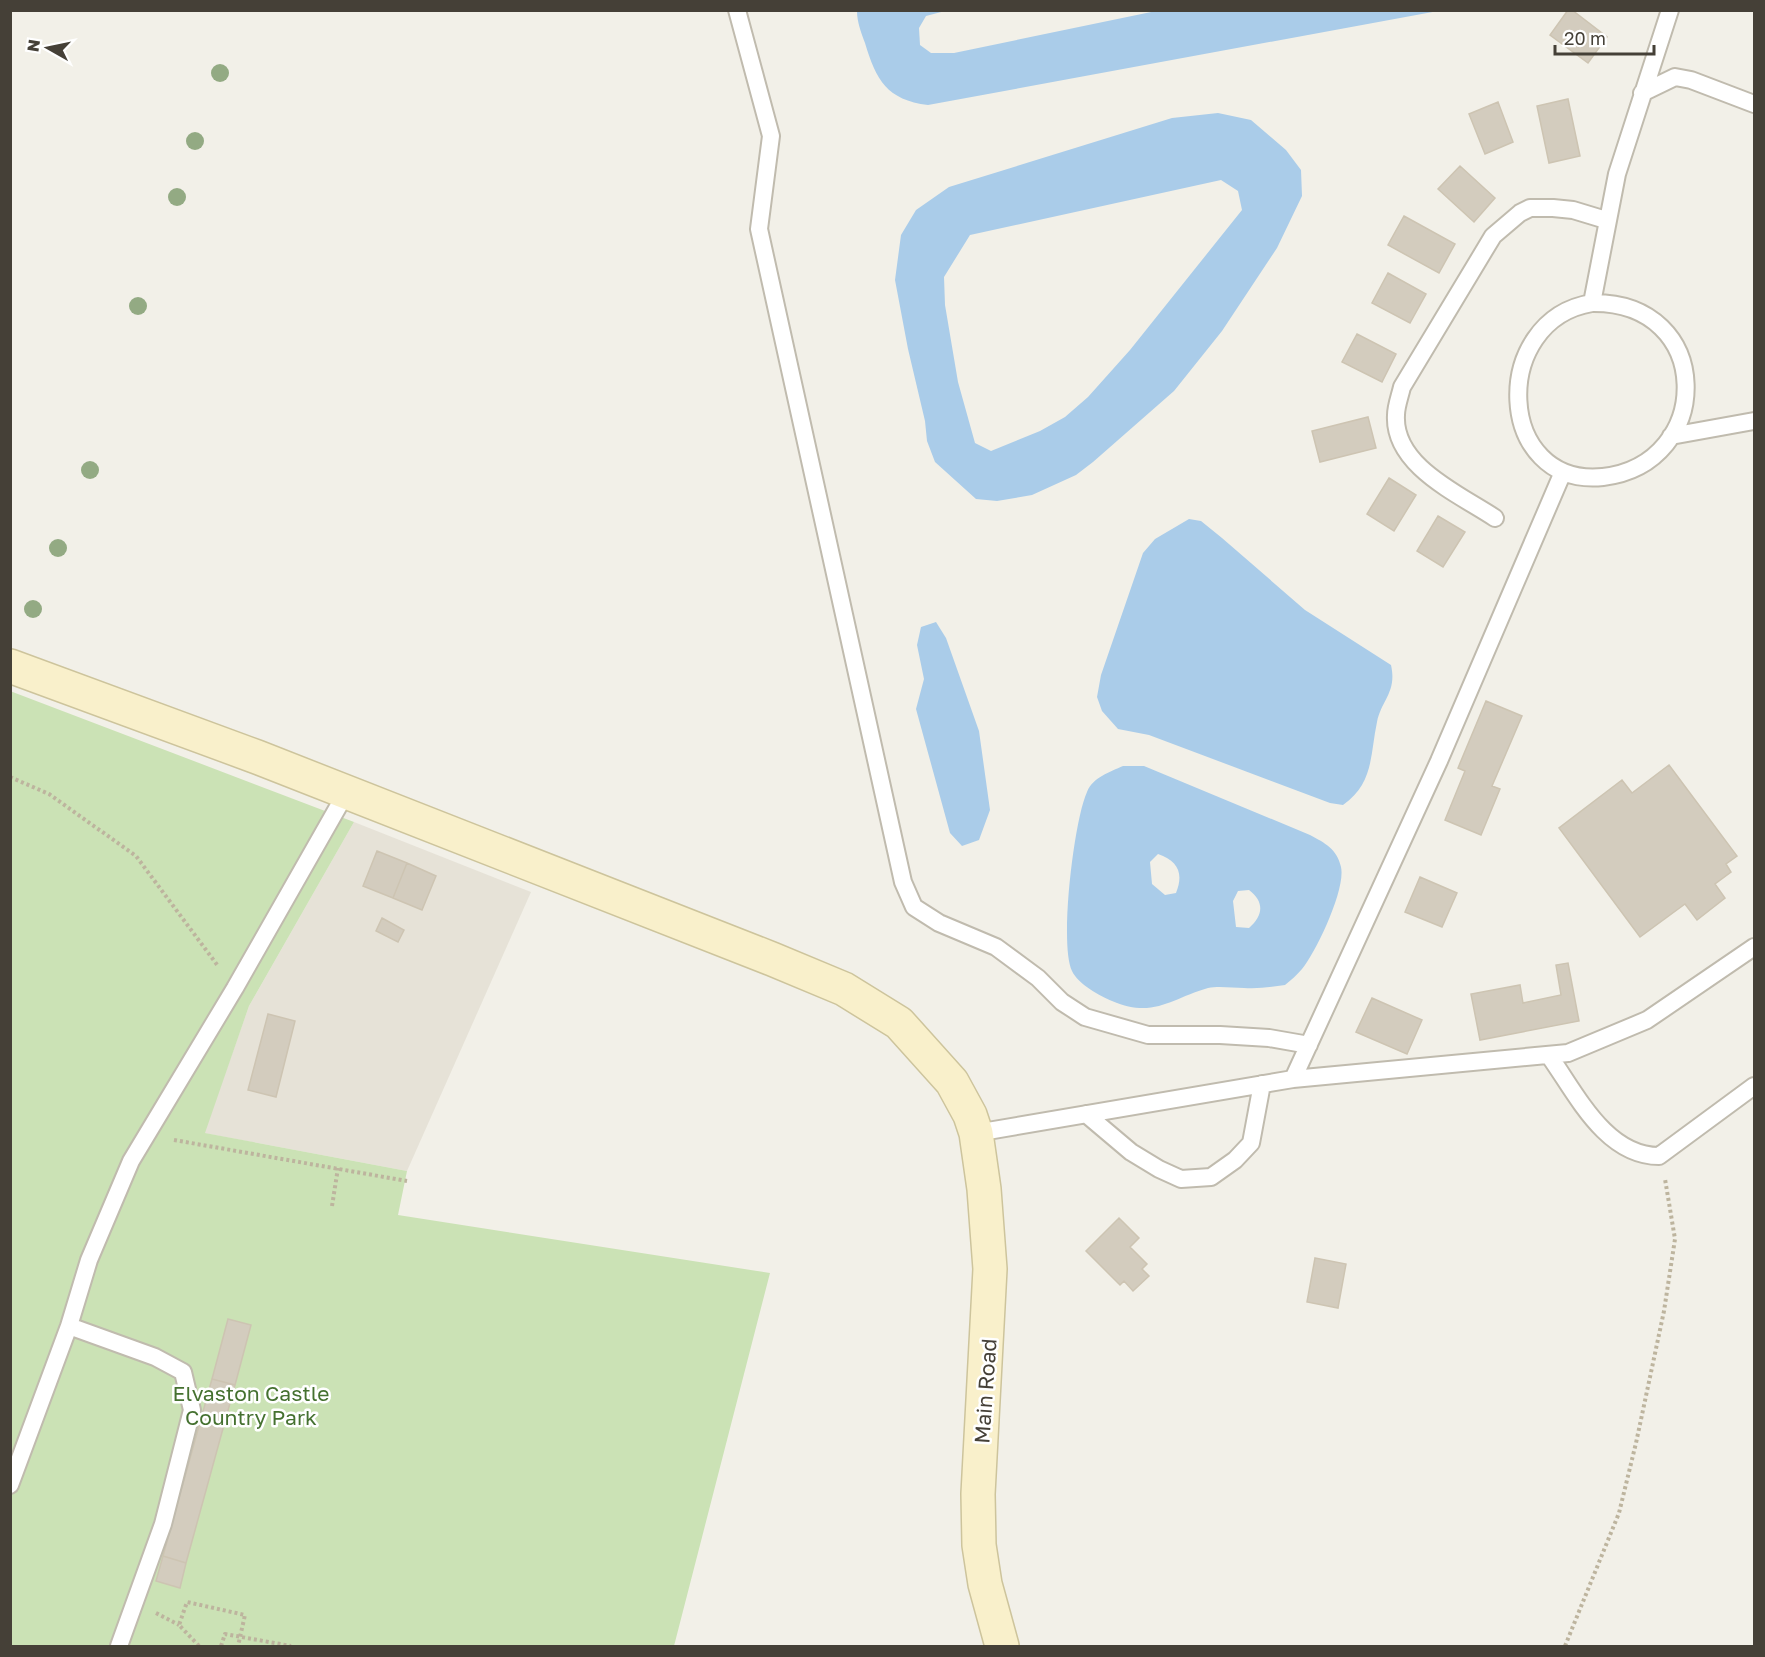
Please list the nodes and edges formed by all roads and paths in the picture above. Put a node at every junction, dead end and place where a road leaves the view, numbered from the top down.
1 (737, 10) edge
2 (1670, 10) edge
3 (1642, 93) junction
4 (1755, 104) edge
5 (1606, 220) junction
6 (1592, 303) junction
7 (1755, 421) edge
8 (1671, 436) junction
9 (1563, 472) junction
10 (1495, 518) dead end
11 (10, 666) edge
12 (10, 777) edge
13 (346, 793) junction
14 (1755, 947) edge
15 (235, 988) junction
16 (1309, 1045) junction
17 (1550, 1057) junction
18 (1293, 1078) junction
19 (1262, 1084) junction
20 (1755, 1086) edge
21 (1086, 1114) junction
22 (976, 1133) junction
23 (147, 1135) junction
24 (1659, 1156) junction
25 (338, 1168) junction
26 (406, 1181) dead end
27 (332, 1206) dead end
28 (69, 1326) junction
29 (10, 1485) edge
30 (241, 1637) junction
31 (119, 1647) edge
32 (199, 1647) edge
33 (221, 1647) edge
34 (238, 1647) edge
35 (291, 1647) edge
36 (1002, 1647) edge
37 (1565, 1647) edge

1 - 16 lane
2 - 3 lane
3 - 4 lane
3 - 5 lane
5 - 6 lane
5 - 10 lane
6 - 8 lane
6 - 9 lane
7 - 8 lane
8 - 9 lane
9 - 16 lane
11 - 13 main road, Main Road
12 - 15 path
13 - 15 lane
13 - 22 main road, Main Road
14 - 17 lane
15 - 23 lane
16 - 18 lane
17 - 18 lane
17 - 24 lane
18 - 19 lane
19 - 21 lane
19 - 21 lane
20 - 24 lane
21 - 22 lane
22 - 36 main road, Main Road
23 - 25 path
23 - 28 lane
24 - 37 path
25 - 26 path
25 - 27 path
28 - 29 lane
28 - 31 lane
30 - 32 path
30 - 33 path
30 - 34 path
30 - 35 path

